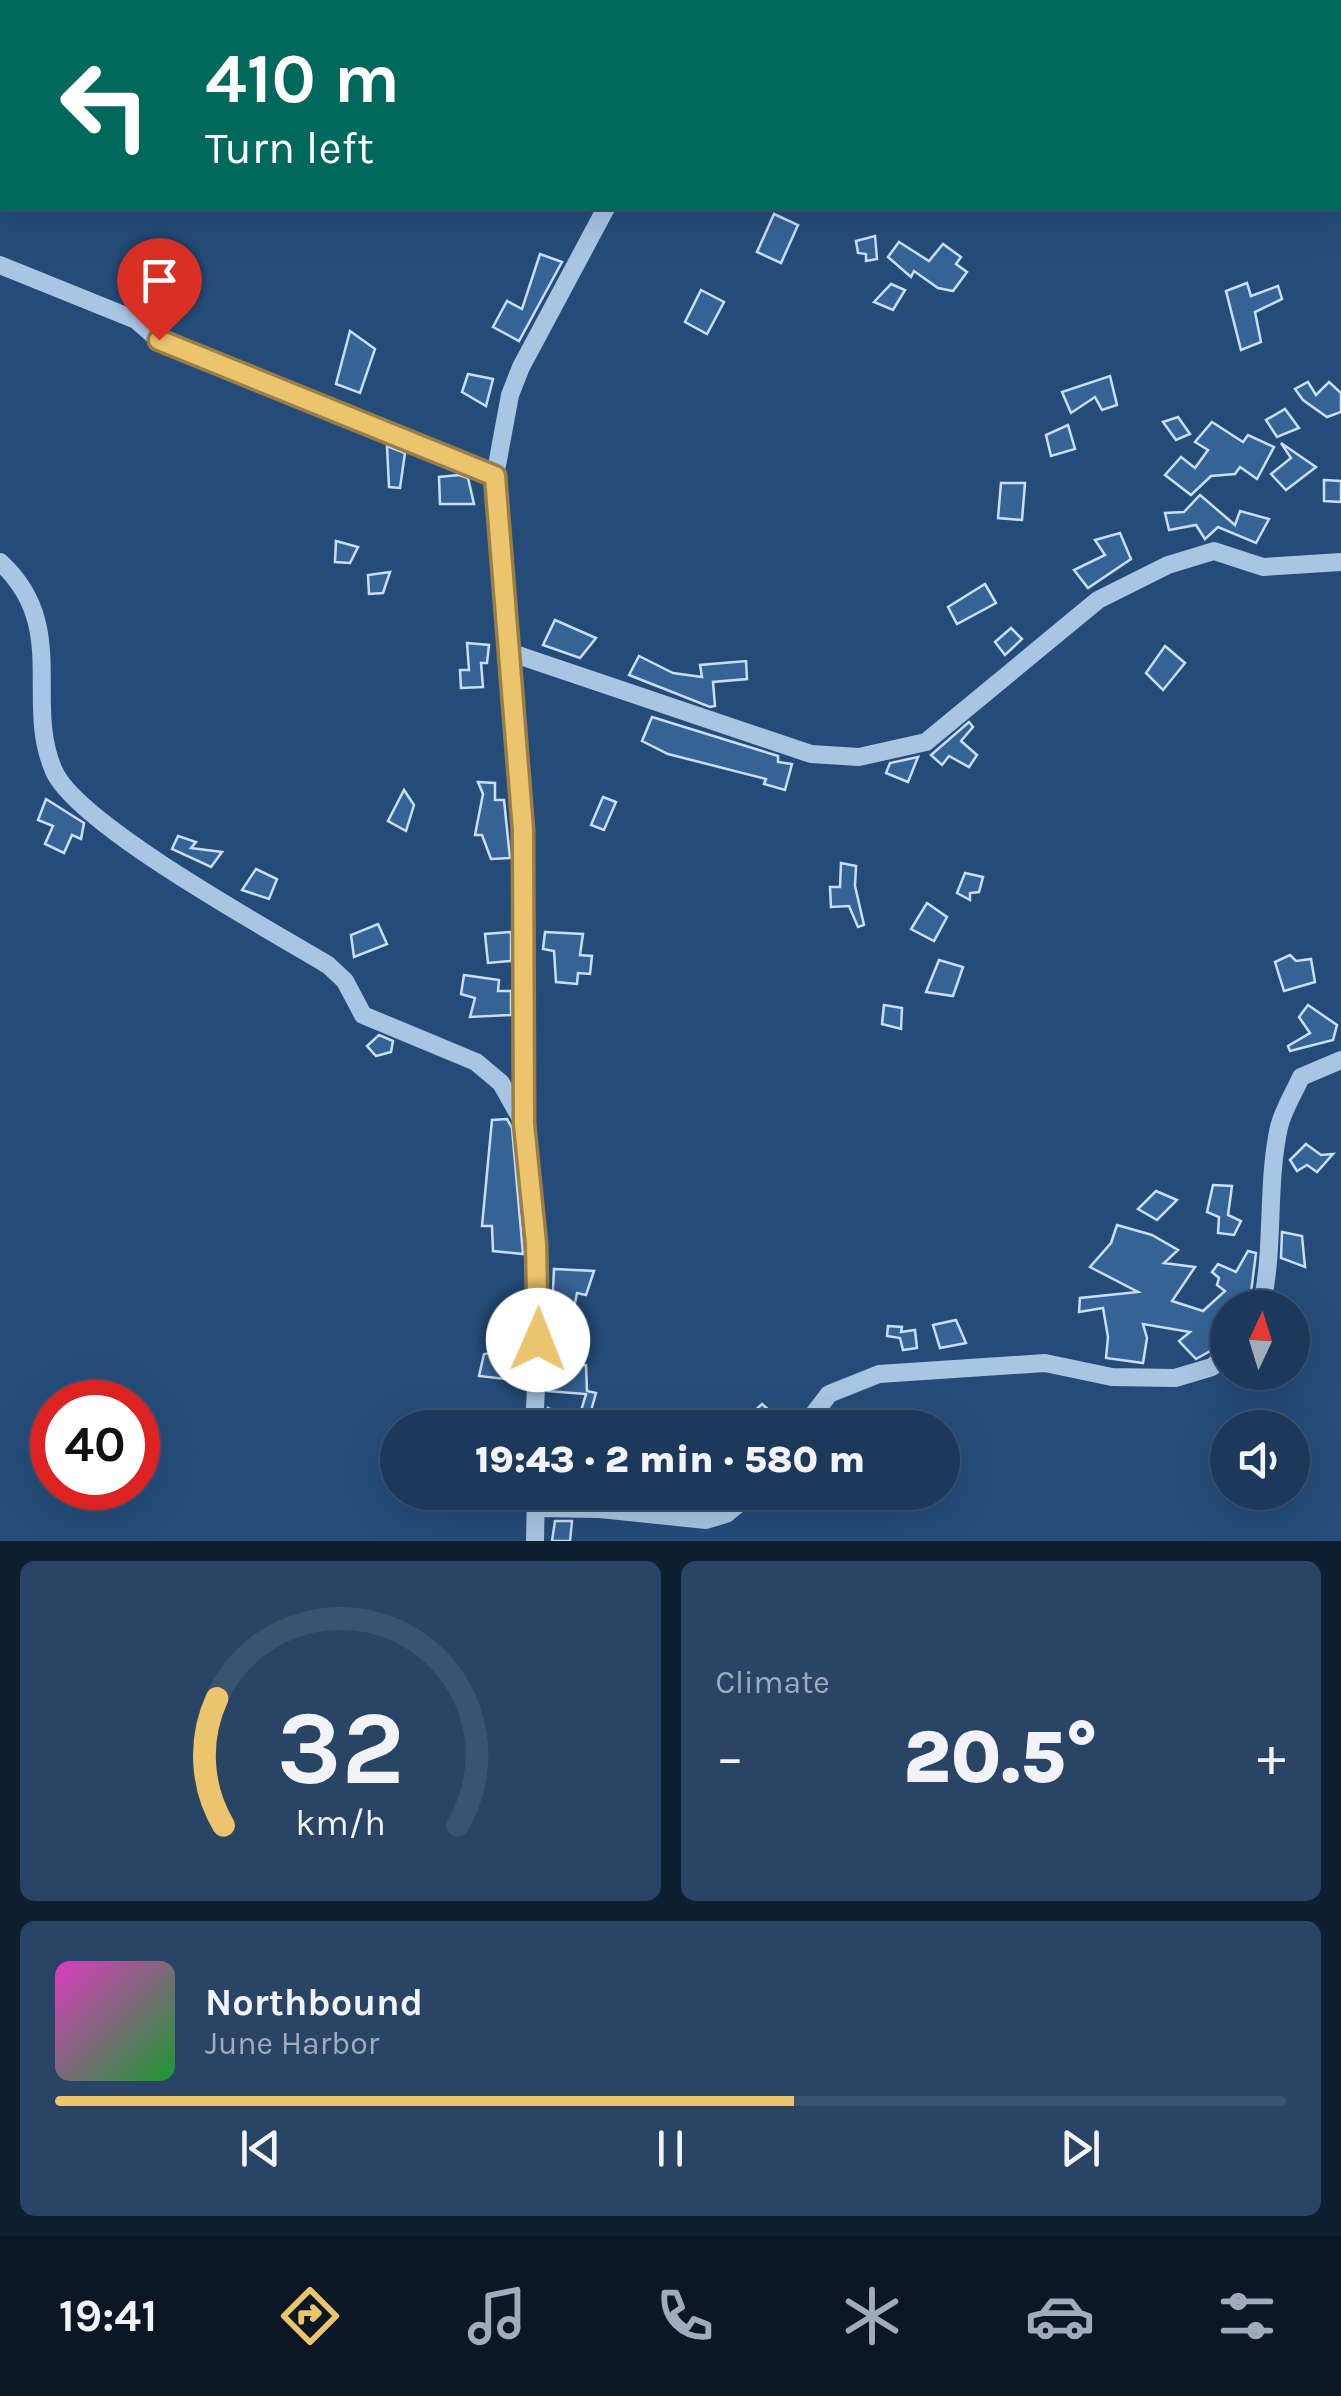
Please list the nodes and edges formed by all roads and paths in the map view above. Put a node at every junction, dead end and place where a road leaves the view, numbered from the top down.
1 (605, 210) edge
2 (0, 265) edge
3 (495, 476) junction
4 (0, 562) edge
5 (1341, 562) edge
6 (506, 652) junction
7 (1341, 1060) edge
8 (524, 1124) junction
9 (1265, 1290) edge
10 (1210, 1367) edge
11 (535, 1410) edge
12 (817, 1410) edge
13 (536, 1510) edge
14 (618, 1510) edge
15 (731, 1510) edge
16 (535, 1541) edge

1 - 3 street
2 - 3 street
3 - 6 street
4 - 8 street
5 - 6 street
6 - 8 street
7 - 9 street
8 - 11 street
10 - 12 street
13 - 16 street
14 - 15 street

